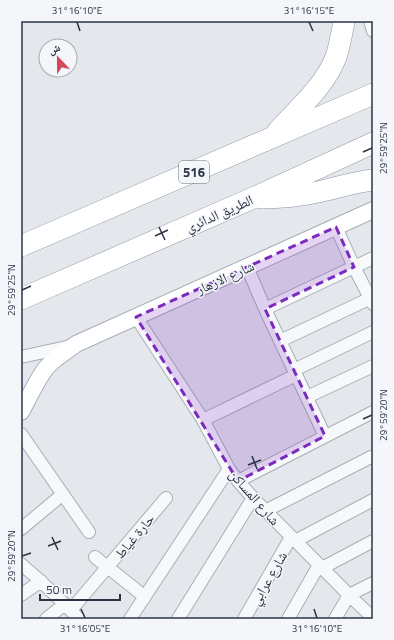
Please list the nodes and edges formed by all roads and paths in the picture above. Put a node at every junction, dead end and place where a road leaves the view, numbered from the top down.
1 (344, 21) edge
2 (370, 21) edge
3 (373, 31) edge
4 (370, 96) edge
5 (272, 138) junction
6 (373, 143) edge
7 (348, 154) junction
8 (373, 157) edge
9 (373, 180) edge
10 (253, 198) junction
11 (373, 210) edge
12 (336, 227) junction
13 (21, 246) edge
14 (373, 258) edge
15 (247, 267) junction
16 (354, 267) junction
17 (21, 299) edge
18 (372, 300) edge
19 (265, 309) junction
20 (136, 317) junction
21 (373, 332) edge
22 (280, 341) junction
23 (76, 344) junction
24 (21, 357) edge
25 (373, 366) edge
26 (295, 373) junction
27 (307, 398) junction
28 (21, 412) edge
29 (373, 412) edge
30 (203, 420) junction
31 (21, 434) edge
32 (325, 436) junction
33 (373, 457) edge
34 (229, 468) junction
35 (238, 481) junction
36 (63, 494) junction
37 (166, 498) dead end
38 (253, 498) junction
39 (373, 500) edge
40 (265, 511) junction
41 (21, 529) edge
42 (89, 532) dead end
43 (293, 539) junction
44 (373, 541) edge
45 (95, 557) dead end
46 (21, 564) edge
47 (108, 567) junction
48 (320, 567) junction
49 (41, 581) junction
50 (373, 583) edge
51 (21, 595) edge
52 (349, 596) junction
53 (145, 597) junction
54 (72, 611) edge
55 (373, 618) edge
56 (46, 619) edge
57 (130, 619) edge
58 (178, 619) edge
59 (244, 619) edge
60 (288, 619) edge
61 (336, 619) edge

1 - 5 highway
2 - 3 street
4 - 5 highway, 516
5 - 13 highway, 516
6 - 7 highway, الطريق الدائري
7 - 8 highway
7 - 10 highway, الطريق الدائري
9 - 10 highway
10 - 17 highway, الطريق الدائري
11 - 12 street, شارع الازهار
12 - 15 street, شارع الازهار
12 - 16 street
14 - 16 street
15 - 19 street
15 - 20 street, شارع الازهار
16 - 18 street
16 - 19 street
18 - 22 street
19 - 22 street
20 - 23 street, شارع الازهار
20 - 30 street, شارع المساكن
21 - 26 street
22 - 26 street
23 - 24 street, شارع الازهار
23 - 28 street, شارع الازهار
25 - 27 street
26 - 27 street
26 - 30 street
27 - 32 street
29 - 32 street
30 - 34 street, شارع المساكن
31 - 36 street
32 - 35 street
33 - 40 street
34 - 35 street, شارع المساكن
34 - 53 street
35 - 38 street, شارع المساكن
36 - 41 street
36 - 42 street
37 - 47 street, حارة غياط
38 - 40 street, شارع المساكن
38 - 58 street
39 - 43 street
40 - 43 street, شارع المساكن
43 - 48 street, شارع المساكن
43 - 59 street, شارع عرابي
44 - 48 street
45 - 47 street
46 - 49 street
47 - 53 street
47 - 54 street, حارة غياط
48 - 52 street, شارع المساكن
48 - 60 street
49 - 51 street
49 - 54 street
50 - 52 street
52 - 55 street, شارع المساكن
52 - 61 street
53 - 57 street
54 - 56 street, حارة غياط

